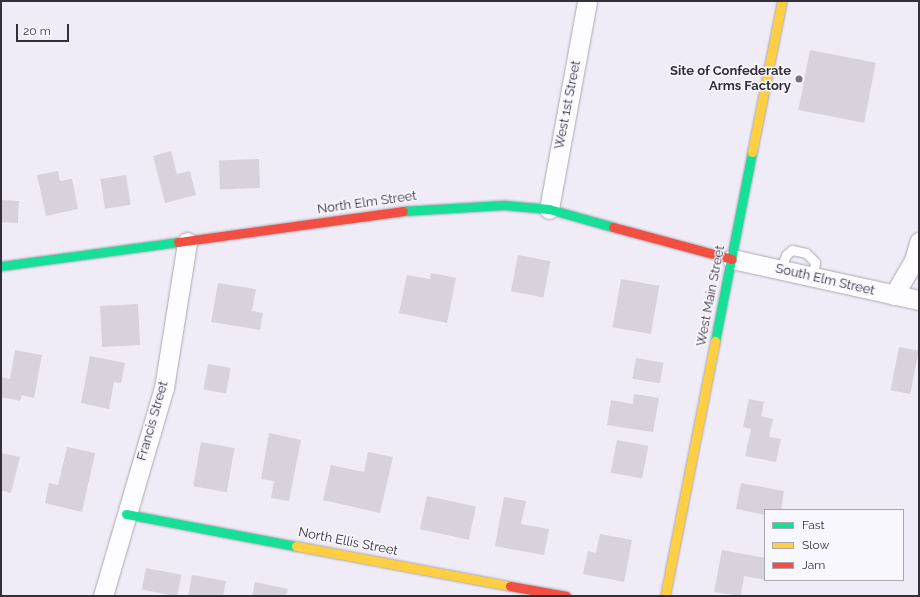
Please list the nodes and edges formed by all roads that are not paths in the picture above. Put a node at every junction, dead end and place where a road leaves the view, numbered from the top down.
1 (587, 1) edge
2 (782, 1) edge
3 (549, 209) junction
4 (187, 242) junction
5 (919, 242) edge
6 (732, 259) junction
7 (1, 266) edge
8 (894, 295) junction
9 (919, 300) edge
10 (126, 514) junction
11 (103, 596) edge
12 (566, 596) edge
13 (665, 596) edge

1 - 3 street, West 1st Street
2 - 6 street, West Main Street
3 - 4 street, North Elm Street
3 - 6 street, North Elm Street
4 - 7 street, North Elm Street
4 - 10 street, Francis Street
5 - 8 street
6 - 8 street, South Elm Street
6 - 13 street, West Main Street
8 - 9 street, South Elm Street
10 - 11 street, Francis Street
10 - 12 street, North Ellis Street

